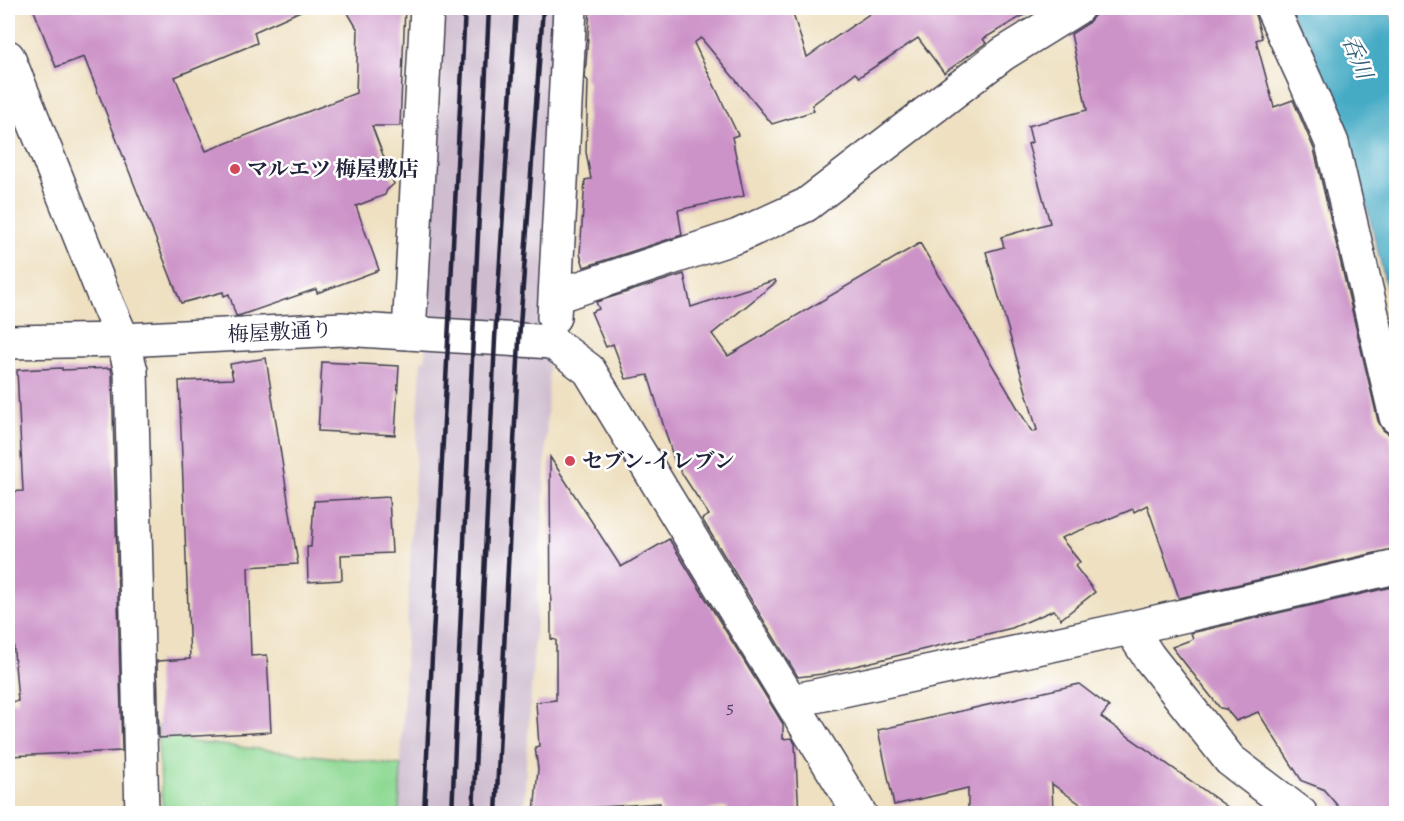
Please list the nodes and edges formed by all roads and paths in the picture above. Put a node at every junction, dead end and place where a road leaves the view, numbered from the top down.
1 (428, 8) edge
2 (570, 8) edge
3 (1077, 8) edge
4 (1272, 8) edge
5 (8, 57) edge
6 (556, 296) junction
7 (409, 333) junction
8 (123, 340) junction
9 (8, 342) edge
10 (552, 342) junction
11 (1396, 417) edge
12 (1396, 567) edge
13 (1130, 628) junction
14 (792, 701) junction
15 (141, 813) edge
16 (860, 813) edge
17 (1301, 813) edge

1 - 7 street
2 - 6 street
3 - 6 street
4 - 11 street
5 - 8 street
6 - 10 street
7 - 8 street, 梅屋敷通り
7 - 10 street, 梅屋敷通り
8 - 9 street, 梅屋敷通り
8 - 15 street
10 - 14 street
12 - 13 street
13 - 14 street
13 - 17 street
14 - 16 street

